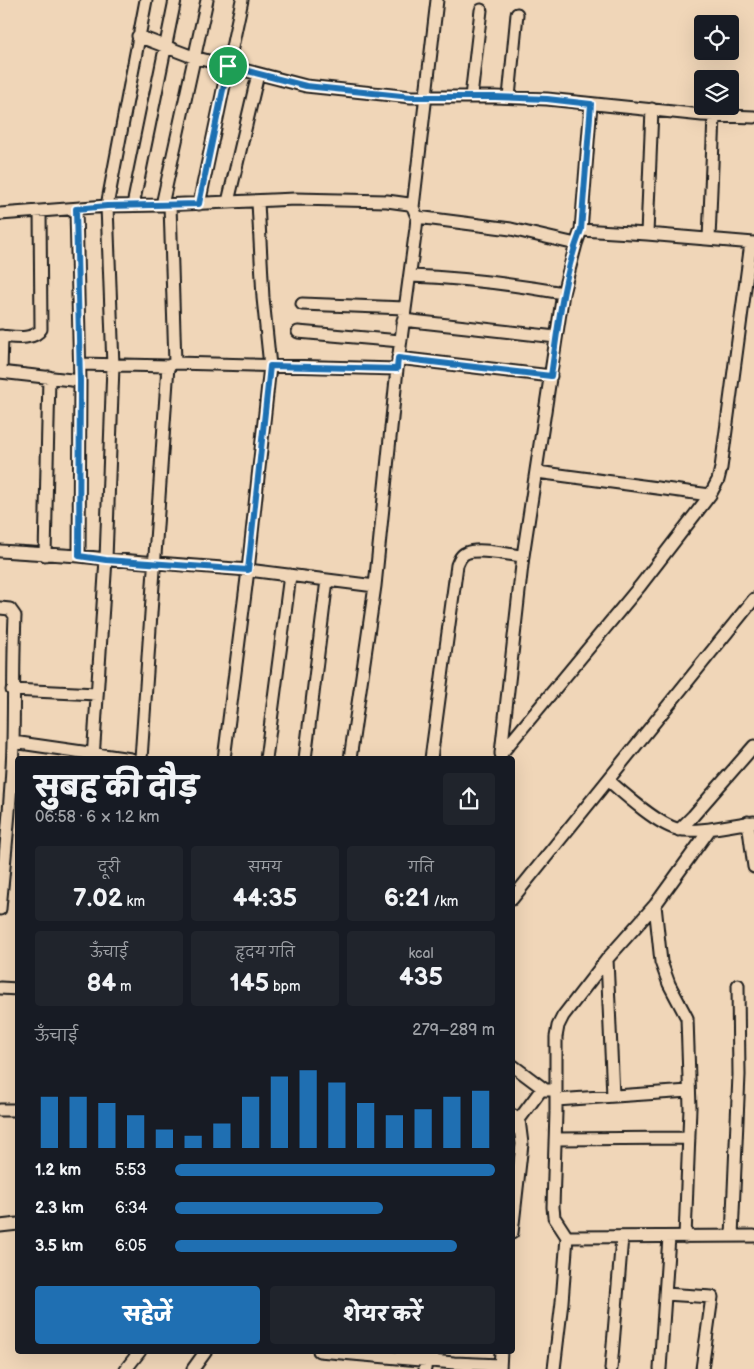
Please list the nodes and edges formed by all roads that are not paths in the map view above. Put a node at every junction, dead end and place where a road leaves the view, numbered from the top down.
1 (146, 0) edge
2 (175, 0) edge
3 (207, 0) edge
4 (242, 0) edge
5 (437, 0) edge
6 (481, 10) dead end
7 (517, 14) dead end
8 (138, 36) junction
9 (164, 47) junction
10 (193, 58) junction
11 (228, 66) junction
12 (258, 74) junction
13 (471, 97) junction
14 (508, 97) junction
15 (426, 98) junction
16 (591, 104) junction
17 (652, 109) junction
18 (714, 116) junction
19 (754, 117) edge
20 (228, 202) junction
21 (258, 202) junction
22 (199, 204) junction
23 (133, 205) junction
24 (166, 205) junction
25 (107, 206) junction
26 (76, 209) junction
27 (40, 211) junction
28 (415, 212) junction
29 (0, 214) edge
30 (581, 230) junction
31 (647, 234) junction
32 (709, 239) junction
33 (752, 243) edge
34 (576, 244) junction
35 (411, 276) junction
36 (564, 293) junction
37 (302, 304) dead end
38 (405, 308) junction
39 (403, 320) junction
40 (298, 332) dead end
41 (1, 336) edge
42 (556, 337) junction
43 (400, 341) junction
44 (397, 363) junction
45 (80, 364) junction
46 (172, 365) junction
47 (113, 366) junction
48 (270, 366) junction
49 (0, 372) edge
50 (551, 376) junction
51 (49, 377) junction
52 (80, 381) junction
53 (537, 472) junction
54 (710, 495) junction
55 (0, 551) edge
56 (44, 555) junction
57 (79, 556) junction
58 (522, 556) junction
59 (106, 560) junction
60 (156, 563) junction
61 (248, 570) junction
62 (290, 575) junction
63 (327, 580) junction
64 (375, 586) junction
65 (754, 600) edge
66 (0, 608) edge
67 (12, 690) junction
68 (97, 694) junction
69 (13, 742) junction
70 (754, 746) edge
71 (88, 756) edge
72 (93, 756) edge
73 (141, 756) edge
74 (224, 756) edge
75 (266, 756) edge
76 (305, 756) edge
77 (350, 756) edge
78 (431, 756) edge
79 (499, 756) edge
80 (608, 780) junction
81 (751, 822) edge
82 (710, 829) junction
83 (679, 830) junction
84 (754, 867) edge
85 (515, 895) edge
86 (655, 905) junction
87 (0, 909) edge
88 (607, 959) junction
89 (738, 985) dead end
90 (0, 988) edge
91 (15, 989) edge
92 (515, 1066) edge
93 (544, 1089) junction
94 (689, 1091) junction
95 (556, 1095) junction
96 (613, 1096) junction
97 (0, 1110) edge
98 (15, 1110) edge
99 (515, 1121) edge
100 (555, 1138) junction
101 (689, 1138) junction
102 (515, 1206) edge
103 (15, 1224) edge
104 (0, 1226) edge
105 (567, 1236) junction
106 (732, 1236) junction
107 (754, 1236) edge
108 (622, 1237) junction
109 (669, 1237) junction
110 (685, 1237) junction
111 (665, 1294) junction
112 (138, 1354) edge
113 (204, 1354) edge
114 (354, 1354) edge
115 (501, 1354) edge
116 (426, 1360) edge
117 (500, 1367) edge
118 (126, 1369) edge
119 (193, 1369) edge
120 (554, 1369) edge
121 (611, 1369) edge
122 (660, 1369) edge
123 (702, 1369) edge

1 - 8 street
2 - 9 street
3 - 10 street
4 - 11 street
5 - 15 street
6 - 13 street
7 - 14 street
8 - 9 street
8 - 25 street
9 - 10 street
9 - 23 street
10 - 11 street
10 - 24 street
11 - 12 street
11 - 22 street
12 - 15 street
12 - 20 street
13 - 14 street
13 - 15 street
14 - 16 street
15 - 28 street
16 - 17 street
16 - 30 street
17 - 18 street
17 - 31 street
18 - 19 street
18 - 32 street
20 - 21 street
20 - 22 street
21 - 28 street
21 - 48 street
22 - 24 street
23 - 24 street
23 - 25 street
24 - 46 street
25 - 26 street
25 - 47 street
26 - 27 street
26 - 45 street
27 - 29 street
27 - 41 street
28 - 34 street
28 - 35 street
30 - 31 street
30 - 34 street
31 - 32 street
32 - 33 street
33 - 54 street
34 - 36 street
35 - 36 street
35 - 38 street
36 - 42 street
37 - 38 street
38 - 39 street
39 - 42 street
39 - 43 street
40 - 43 street
41 - 49 street
42 - 50 street
43 - 44 street
44 - 48 street
44 - 50 street
44 - 64 street
45 - 47 street
45 - 52 street
46 - 47 street
46 - 48 street
46 - 60 street
47 - 59 street
48 - 61 street
49 - 51 street
50 - 53 street
51 - 52 street
51 - 56 street
52 - 57 street
53 - 54 street
53 - 58 street
54 - 79 street
55 - 56 street
56 - 57 street
57 - 59 street
58 - 78 street
58 - 79 street
59 - 60 street
59 - 68 street
60 - 61 street
60 - 73 street
61 - 62 street
61 - 74 street
62 - 63 street
62 - 75 street
63 - 64 street
63 - 76 street
64 - 77 street
65 - 80 street
66 - 67 street
67 - 68 street
67 - 69 street
68 - 72 street
69 - 71 street
69 - 87 street
70 - 83 street
80 - 83 street
80 - 85 street
81 - 82 street
81 - 84 street
82 - 83 street
82 - 86 street
86 - 88 street
86 - 94 street
88 - 95 street
88 - 96 street
89 - 106 street
90 - 91 street
92 - 93 street
93 - 95 street
93 - 99 street
94 - 96 street
94 - 101 street
95 - 96 street
95 - 100 street
97 - 98 street
99 - 102 street
100 - 101 street
100 - 105 street
101 - 110 street
103 - 104 street
105 - 108 street
105 - 120 street
106 - 107 street
106 - 110 street
108 - 109 street
108 - 121 street
109 - 110 street
109 - 111 street
111 - 122 street
111 - 123 street
112 - 118 street
113 - 119 street
114 - 116 street
115 - 117 street
116 - 117 street

